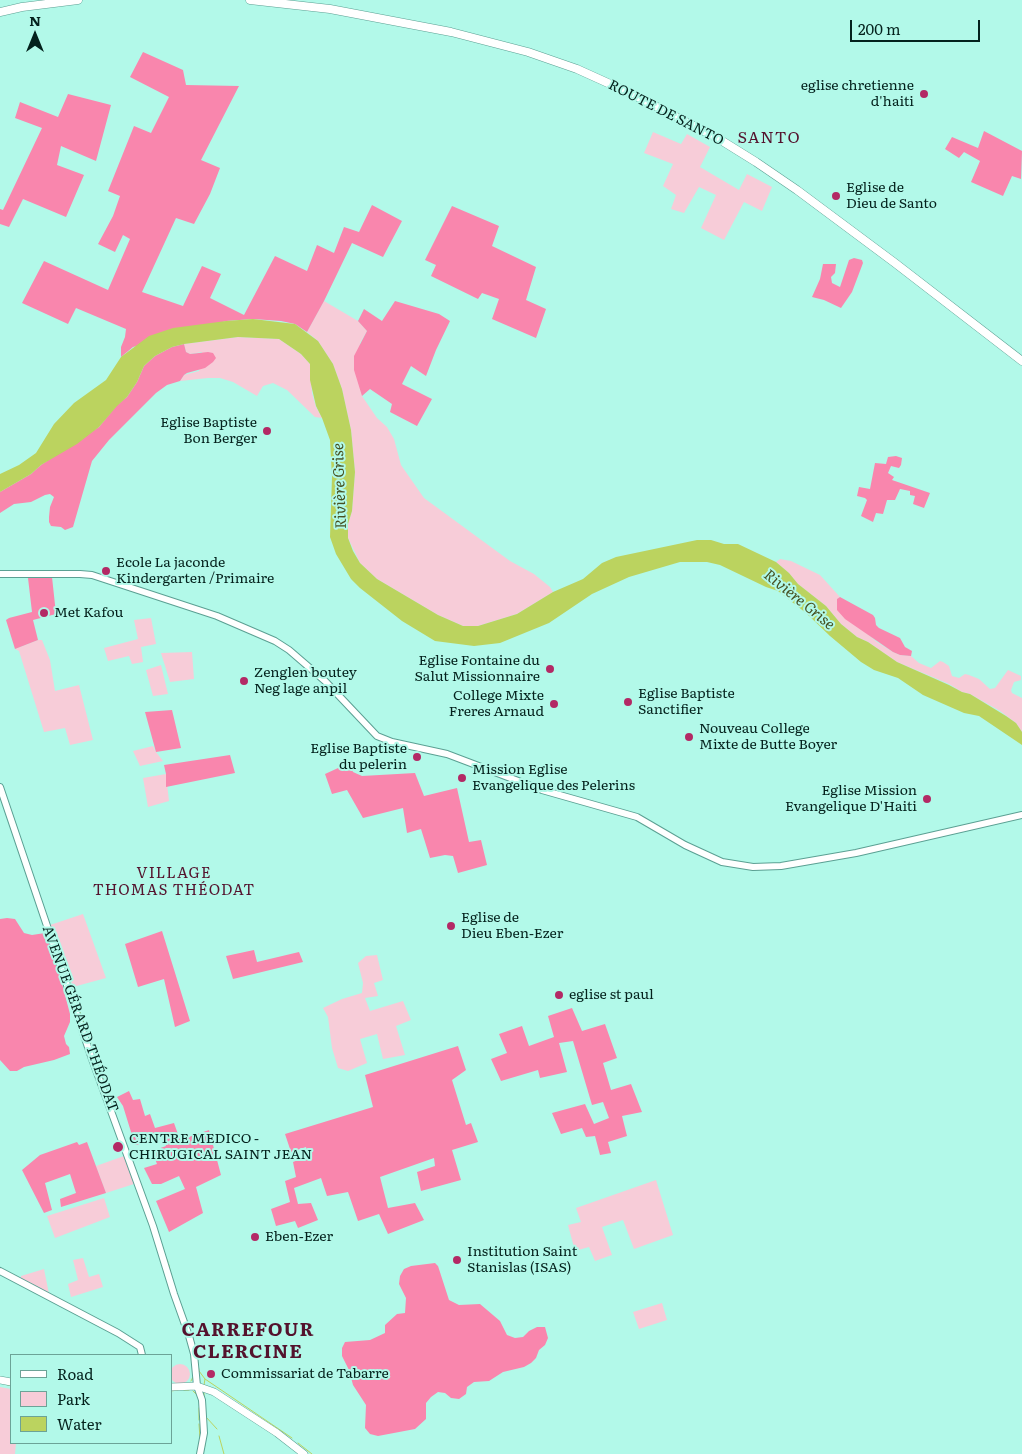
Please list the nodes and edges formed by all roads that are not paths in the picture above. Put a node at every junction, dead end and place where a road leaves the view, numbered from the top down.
1 (78, 0) edge
2 (250, 0) edge
3 (0, 12) edge
4 (1022, 361) edge
5 (0, 574) edge
6 (0, 787) edge
7 (1022, 815) edge
8 (0, 1272) edge
9 (142, 1354) edge
10 (197, 1386) junction
11 (172, 1387) edge
12 (200, 1454) edge
13 (304, 1454) edge

1 - 3 main road
2 - 4 main road, ROUTE DE SANTO
5 - 7 street
6 - 10 street, AVENUE GÉRARD THÉODAT
8 - 9 street
10 - 11 main road
10 - 12 street, AVENUE GÉRARD THÉODAT
10 - 13 main road

